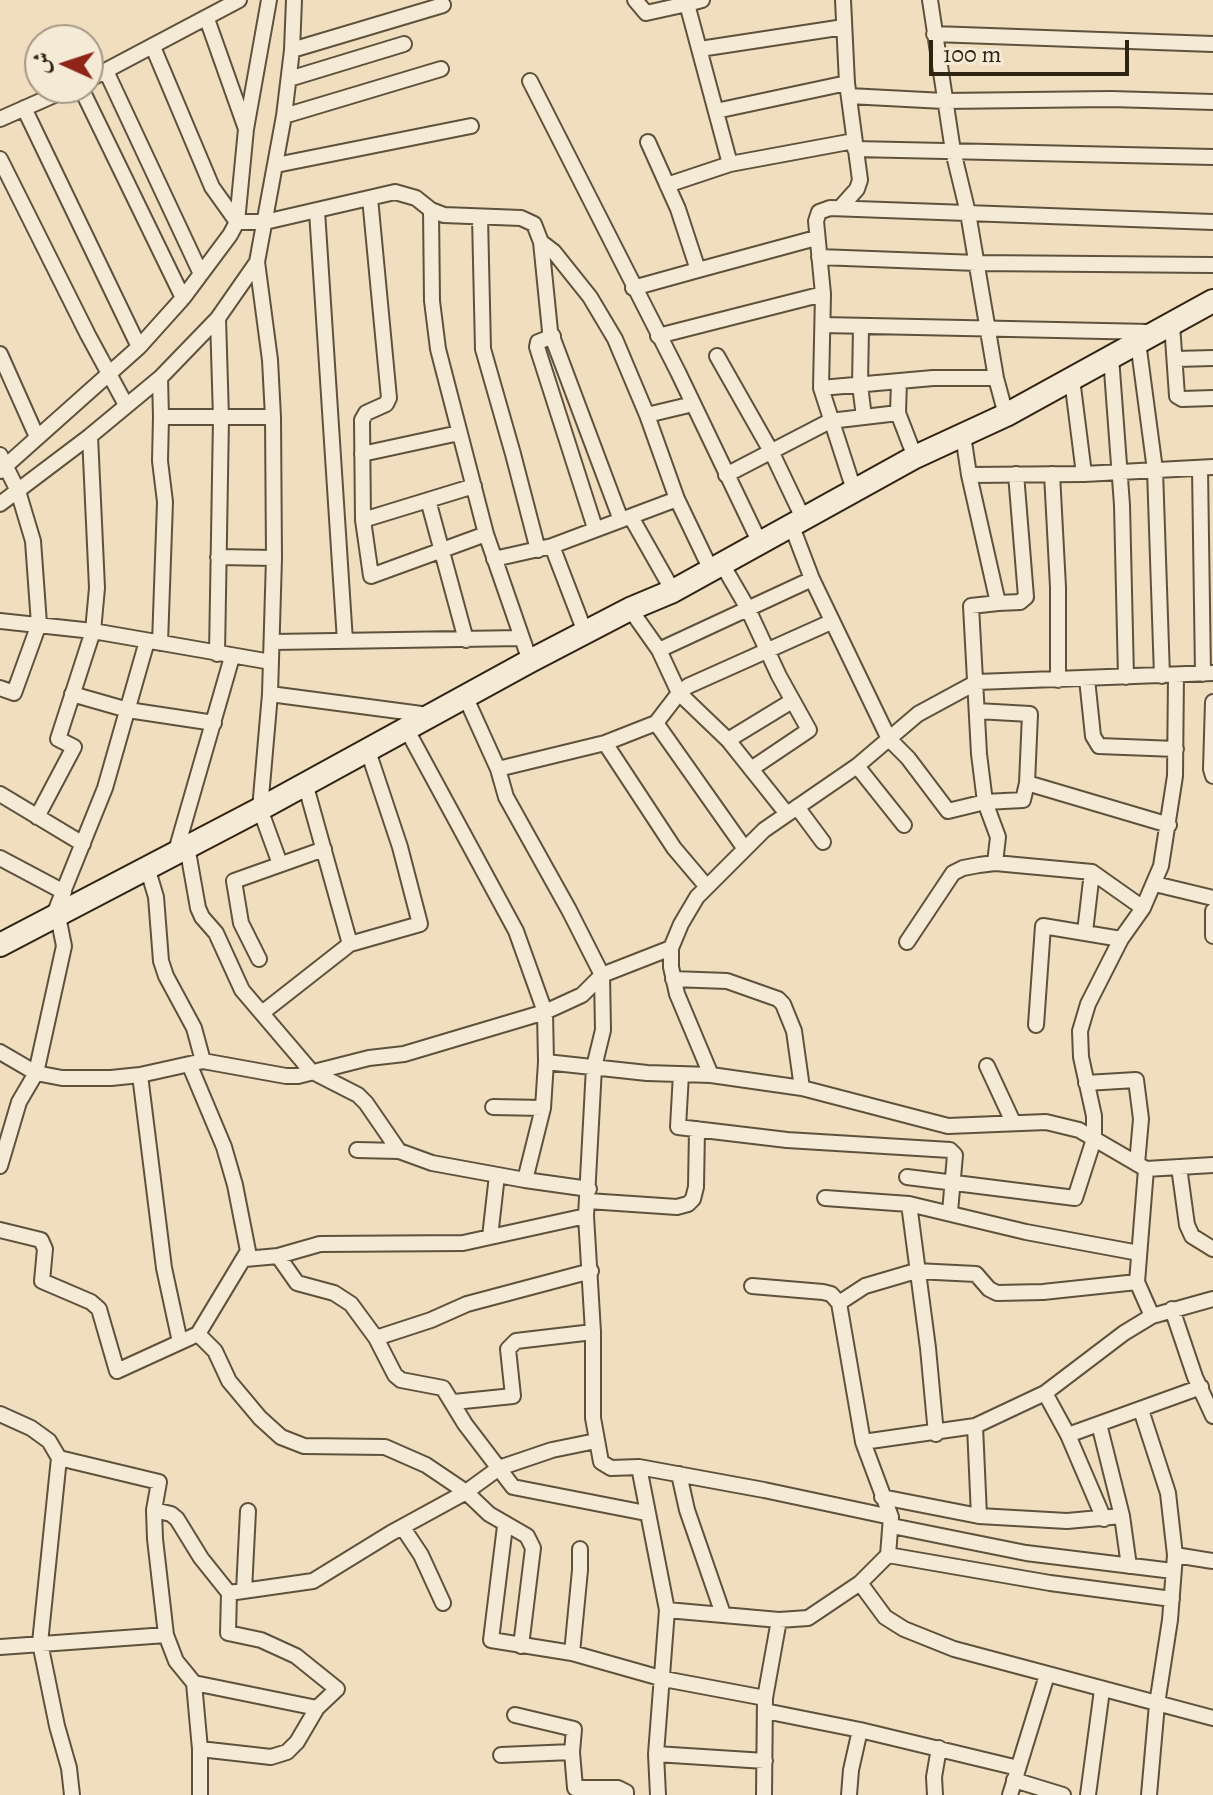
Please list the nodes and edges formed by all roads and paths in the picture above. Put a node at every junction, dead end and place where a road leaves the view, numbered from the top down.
1 (239, 0) edge
2 (269, 0) edge
3 (294, 0) edge
4 (635, 0) edge
5 (702, 0) edge
6 (843, 0) edge
7 (930, 0) edge
8 (687, 4) junction
9 (443, 5) dead end
10 (207, 19) junction
11 (844, 27) junction
12 (934, 34) junction
13 (404, 44) dead end
14 (1213, 44) edge
15 (153, 47) junction
16 (700, 49) junction
17 (292, 50) junction
18 (441, 69) dead end
19 (106, 71) joint
20 (289, 79) junction
21 (530, 81) dead end
22 (848, 90) junction
23 (944, 101) junction
24 (1213, 102) edge
25 (33, 104) edge
26 (89, 104) edge
27 (24, 108) junction
28 (716, 111) junction
29 (284, 116) junction
30 (0, 119) edge
31 (471, 126) dead end
32 (246, 129) junction
33 (648, 142) dead end
34 (854, 145) junction
35 (953, 151) junction
36 (1213, 157) edge
37 (0, 159) edge
38 (730, 164) junction
39 (276, 165) junction
40 (667, 185) junction
41 (370, 198) junction
42 (840, 208) junction
43 (431, 210) junction
44 (317, 211) junction
45 (968, 213) junction
46 (480, 217) junction
47 (237, 222) junction
48 (265, 222) junction
49 (1213, 222) edge
50 (816, 238) junction
51 (541, 242) junction
52 (819, 257) junction
53 (257, 262) junction
54 (977, 263) junction
55 (1213, 265) edge
56 (698, 270) junction
57 (201, 274) junction
58 (633, 288) junction
59 (823, 294) junction
60 (183, 298) junction
61 (1213, 301) edge
62 (218, 318) junction
63 (823, 325) junction
64 (861, 327) junction
65 (987, 327) junction
66 (1155, 333) junction
67 (553, 336) junction
68 (658, 336) junction
69 (139, 347) junction
70 (0, 354) edge
71 (717, 356) dead end
72 (1111, 357) junction
73 (1213, 358) edge
74 (1176, 359) junction
75 (109, 374) junction
76 (160, 378) junction
77 (996, 378) junction
78 (1072, 379) junction
79 (899, 381) junction
80 (860, 385) junction
81 (821, 388) junction
82 (1213, 398) edge
83 (693, 404) junction
84 (126, 405) junction
85 (898, 413) junction
86 (647, 415) junction
87 (1006, 415) junction
88 (161, 417) junction
89 (273, 417) junction
90 (864, 417) junction
91 (221, 418) junction
92 (830, 421) junction
93 (459, 433) junction
94 (963, 435) junction
95 (90, 436) junction
96 (37, 437) junction
97 (772, 453) junction
98 (362, 454) junction
99 (915, 457) junction
100 (2, 464) edge
101 (1206, 468) edge
102 (1155, 470) junction
103 (1120, 471) junction
104 (1016, 474) junction
105 (1052, 474) junction
106 (1084, 474) junction
107 (726, 475) junction
108 (969, 475) junction
109 (474, 486) junction
110 (854, 490) junction
111 (18, 491) junction
112 (677, 499) junction
113 (428, 500) junction
114 (0, 504) edge
115 (626, 519) junction
116 (363, 520) junction
117 (797, 521) junction
118 (595, 528) junction
119 (1208, 529) edge
120 (486, 534) junction
121 (759, 541) junction
122 (545, 548) junction
123 (443, 551) junction
124 (218, 557) junction
125 (274, 558) junction
126 (494, 559) junction
127 (716, 567) junction
128 (812, 579) junction
129 (673, 591) junction
130 (998, 603) junction
131 (747, 607) junction
132 (630, 609) junction
133 (0, 621) edge
134 (831, 622) junction
135 (39, 624) junction
136 (93, 631) junction
137 (585, 632) junction
138 (522, 638) junction
139 (466, 640) junction
140 (345, 641) junction
141 (153, 642) junction
142 (273, 642) junction
143 (659, 650) junction
144 (767, 652) junction
145 (224, 655) junction
146 (530, 661) junction
147 (271, 662) junction
148 (1208, 673) edge
149 (1169, 675) junction
150 (1126, 677) junction
151 (1087, 679) junction
152 (1058, 680) junction
153 (977, 682) junction
154 (0, 688) edge
155 (679, 693) junction
156 (72, 694) junction
157 (270, 694) junction
158 (465, 696) junction
159 (792, 701) junction
160 (1213, 702) edge
161 (128, 710) junction
162 (977, 711) junction
163 (430, 716) junction
164 (214, 723) junction
165 (656, 723) junction
166 (407, 730) junction
167 (889, 739) junction
168 (728, 740) junction
169 (605, 743) junction
170 (1176, 749) junction
171 (368, 751) junction
172 (857, 766) junction
173 (498, 769) junction
174 (751, 769) junction
175 (1213, 776) edge
176 (305, 783) junction
177 (1027, 783) junction
178 (0, 794) edge
179 (985, 802) junction
180 (260, 809) junction
181 (792, 811) junction
182 (37, 817) junction
183 (904, 825) dead end
184 (1169, 825) junction
185 (823, 842) dead end
186 (83, 844) junction
187 (181, 849) junction
188 (324, 849) junction
189 (745, 849) junction
190 (0, 858) edge
191 (995, 863) junction
192 (280, 864) junction
193 (147, 867) junction
194 (1092, 872) junction
195 (1155, 884) junction
196 (707, 887) junction
197 (64, 892) junction
198 (1213, 898) edge
199 (1143, 908) junction
200 (1213, 911) edge
201 (55, 918) junction
202 (241, 923) junction
203 (1085, 932) junction
204 (216, 933) junction
205 (1213, 936) edge
206 (1121, 939) junction
207 (907, 942) dead end
208 (350, 944) junction
209 (0, 945) edge
210 (671, 948) junction
211 (259, 959) dead end
212 (602, 975) junction
213 (673, 979) junction
214 (545, 1012) junction
215 (262, 1013) junction
216 (1036, 1025) dead end
217 (0, 1052) edge
218 (546, 1062) junction
219 (196, 1063) junction
220 (987, 1066) dead end
221 (594, 1067) junction
222 (311, 1071) junction
223 (36, 1073) junction
224 (681, 1074) junction
225 (140, 1075) junction
226 (711, 1075) junction
227 (1086, 1083) junction
228 (802, 1088) junction
229 (493, 1107) dead end
230 (543, 1108) junction
231 (1013, 1122) junction
232 (697, 1129) junction
233 (1094, 1139) junction
234 (357, 1150) dead end
235 (399, 1151) junction
236 (1213, 1165) edge
237 (0, 1166) edge
238 (1141, 1166) junction
239 (1179, 1167) junction
240 (497, 1175) junction
241 (907, 1177) dead end
242 (525, 1180) junction
243 (951, 1181) junction
244 (825, 1198) dead end
245 (588, 1202) junction
246 (909, 1204) junction
247 (950, 1212) junction
248 (0, 1230) edge
249 (490, 1237) junction
250 (1213, 1249) edge
251 (1139, 1253) junction
252 (278, 1256) junction
253 (245, 1259) junction
254 (591, 1271) junction
255 (916, 1271) junction
256 (1137, 1282) junction
257 (752, 1286) dead end
258 (1213, 1299) edge
259 (839, 1303) junction
260 (1172, 1309) junction
261 (1152, 1316) junction
262 (593, 1332) junction
263 (198, 1334) junction
264 (376, 1338) junction
265 (180, 1342) junction
266 (1201, 1387) junction
267 (1045, 1393) junction
268 (454, 1402) junction
269 (1212, 1409) edge
270 (1141, 1410) junction
271 (0, 1414) edge
272 (1099, 1424) junction
273 (975, 1426) junction
274 (936, 1434) junction
275 (1068, 1435) junction
276 (596, 1441) junction
277 (863, 1442) junction
278 (59, 1458) junction
279 (639, 1467) junction
280 (499, 1468) junction
281 (679, 1474) junction
282 (466, 1492) junction
283 (882, 1497) junction
284 (154, 1510) junction
285 (248, 1511) dead end
286 (646, 1513) junction
287 (979, 1516) junction
288 (1122, 1516) junction
289 (1104, 1519) junction
290 (891, 1521) junction
291 (505, 1526) junction
292 (403, 1528) junction
293 (580, 1549) dead end
294 (888, 1555) junction
295 (1175, 1555) junction
296 (1213, 1561) edge
297 (1129, 1566) junction
298 (1173, 1571) junction
299 (860, 1583) junction
300 (236, 1592) junction
301 (1172, 1599) junction
302 (443, 1603) dead end
303 (667, 1610) junction
304 (723, 1614) junction
305 (779, 1620) junction
306 (166, 1635) junction
307 (40, 1643) junction
308 (521, 1646) junction
309 (0, 1647) edge
310 (572, 1653) junction
311 (1047, 1675) junction
312 (664, 1679) junction
313 (194, 1683) junction
314 (1102, 1690) junction
315 (1157, 1704) junction
316 (765, 1705) junction
317 (317, 1708) junction
318 (515, 1715) dead end
319 (1213, 1718) edge
320 (860, 1730) junction
321 (939, 1748) junction
322 (200, 1749) junction
323 (572, 1752) junction
324 (656, 1754) junction
325 (501, 1755) dead end
326 (765, 1761) junction
327 (1014, 1781) edge
328 (72, 1795) edge
329 (200, 1795) edge
330 (626, 1795) edge
331 (658, 1795) edge
332 (764, 1795) edge
333 (849, 1795) edge
334 (935, 1795) edge
335 (1063, 1795) edge
336 (1088, 1795) edge
337 (1149, 1795) edge

1 - 10 street
2 - 32 street
3 - 17 street
4 - 8 street
5 - 8 street
6 - 11 street
7 - 12 street
8 - 16 street
9 - 17 street
10 - 15 street
10 - 32 street
11 - 16 street
11 - 22 street
12 - 14 street
12 - 23 street
13 - 20 street
15 - 19 street
15 - 47 street
16 - 28 street
17 - 20 street
18 - 29 street
19 - 57 street
20 - 29 street
21 - 58 street
22 - 23 street
22 - 28 street
22 - 34 street
23 - 24 street
23 - 35 street
25 - 27 street
26 - 60 street
27 - 30 street
27 - 69 street
28 - 38 street
29 - 39 street
31 - 39 street
32 - 47 street
33 - 40 street
34 - 35 street
34 - 38 street
34 - 42 street
35 - 36 street
35 - 45 street
37 - 75 street
38 - 40 street
39 - 48 street
40 - 56 street
41 - 43 street
41 - 44 street
41 - 98 street
42 - 45 street
42 - 50 street
43 - 46 street
43 - 93 street
44 - 48 street
44 - 140 street
45 - 49 street
45 - 54 street
46 - 51 street
46 - 122 street
47 - 48 street
47 - 57 street
48 - 53 street
50 - 52 street
50 - 56 street
51 - 67 street
51 - 86 street
52 - 54 street
52 - 59 street
53 - 62 street
53 - 89 street
54 - 55 street
54 - 65 street
56 - 58 street
57 - 60 street
58 - 68 street
59 - 63 street
59 - 68 street
60 - 69 street
61 - 66 main road
62 - 76 street
62 - 91 street
63 - 64 street
63 - 81 street
64 - 65 street
64 - 80 street
65 - 66 street
65 - 77 street
66 - 72 main road
66 - 74 street
66 - 102 street
67 - 115 street
67 - 118 street
68 - 83 street
69 - 75 street
70 - 96 street
71 - 97 street
72 - 78 main road
72 - 103 street
73 - 74 street
74 - 82 street
75 - 84 street
75 - 96 street
76 - 84 street
76 - 88 street
77 - 79 street
77 - 87 street
78 - 87 main road
78 - 106 street
79 - 80 street
79 - 85 street
80 - 81 street
80 - 90 street
81 - 92 street
83 - 86 street
83 - 107 street
84 - 95 street
85 - 90 street
85 - 99 street
86 - 112 street
87 - 94 main road
88 - 91 street
88 - 141 street
89 - 91 street
89 - 125 street
90 - 92 street
91 - 124 street
92 - 97 street
92 - 110 street
93 - 98 street
93 - 109 street
94 - 99 main road
94 - 108 street
95 - 111 street
95 - 136 street
96 - 100 street
97 - 107 street
97 - 117 street
98 - 116 street
99 - 110 main road
100 - 111 street
101 - 102 street
101 - 119 street
102 - 103 street
102 - 149 street
103 - 106 street
103 - 150 street
104 - 105 street
104 - 108 street
104 - 130 street
105 - 106 street
105 - 152 street
107 - 121 street
108 - 130 street
109 - 113 street
109 - 120 street
110 - 117 main road
111 - 114 street
111 - 135 street
112 - 115 street
112 - 127 street
113 - 116 street
113 - 123 street
115 - 118 street
115 - 129 street
116 - 123 street
117 - 121 main road
117 - 128 street
118 - 122 street
119 - 148 street
120 - 123 street
120 - 126 street
121 - 127 main road
122 - 126 street
122 - 137 street
123 - 139 street
124 - 125 street
124 - 145 street
125 - 142 street
126 - 138 street
127 - 129 main road
127 - 131 street
128 - 131 street
128 - 134 street
129 - 132 main road
130 - 153 street
131 - 143 street
131 - 144 street
132 - 137 main road
132 - 143 street
133 - 135 street
134 - 144 street
134 - 167 street
135 - 136 street
135 - 154 street
136 - 141 street
136 - 156 street
137 - 146 main road
138 - 139 street
138 - 146 street
139 - 140 street
140 - 142 street
141 - 145 street
141 - 161 street
142 - 147 street
143 - 155 street
144 - 155 street
144 - 159 street
145 - 147 street
145 - 164 street
146 - 158 main road
147 - 157 street
148 - 149 street
149 - 150 street
149 - 170 street
150 - 151 street
151 - 152 street
151 - 170 street
152 - 153 street
153 - 162 street
153 - 167 street
155 - 165 street
155 - 168 street
156 - 161 street
156 - 182 street
157 - 163 street
157 - 180 street
158 - 163 main road
158 - 173 street
159 - 168 street
159 - 174 street
160 - 175 street
161 - 164 street
161 - 186 street
162 - 177 street
162 - 179 street
163 - 166 main road
164 - 187 street
165 - 169 street
165 - 189 street
166 - 171 main road
166 - 214 street
167 - 172 street
167 - 179 street
168 - 174 street
169 - 173 street
169 - 196 street
170 - 184 street
171 - 176 main road
171 - 208 street
172 - 181 street
172 - 183 street
173 - 212 street
174 - 181 street
176 - 180 main road
176 - 188 street
177 - 179 street
177 - 184 street
178 - 182 street
179 - 191 street
180 - 187 main road
180 - 192 street
181 - 185 street
181 - 189 street
182 - 186 street
184 - 195 street
186 - 197 street
187 - 193 main road
187 - 204 street
188 - 192 street
188 - 208 street
189 - 196 street
190 - 197 street
191 - 194 street
191 - 207 street
192 - 202 street
193 - 201 main road
193 - 219 street
194 - 199 street
194 - 203 street
195 - 198 street
195 - 199 street
196 - 210 street
197 - 201 street
199 - 206 street
200 - 205 street
201 - 209 main road
201 - 223 street
202 - 204 street
202 - 211 street
203 - 206 street
203 - 216 street
204 - 215 street
206 - 227 street
208 - 215 street
210 - 212 street
210 - 213 street
212 - 214 street
212 - 221 street
213 - 226 street
213 - 228 street
214 - 218 street
214 - 222 street
215 - 222 street
217 - 223 street
218 - 221 street
218 - 230 street
219 - 222 street
219 - 225 street
219 - 253 street
220 - 231 street
221 - 224 street
221 - 245 street
222 - 235 street
223 - 225 street
223 - 237 street
224 - 226 street
224 - 232 street
225 - 265 street
226 - 228 street
227 - 233 street
227 - 238 street
228 - 231 street
229 - 230 street
230 - 242 street
231 - 233 street
232 - 243 street
232 - 245 street
233 - 238 street
233 - 243 street
234 - 235 street
235 - 240 street
236 - 239 street
238 - 239 street
238 - 251 street
239 - 250 street
240 - 242 street
240 - 249 street
241 - 243 street
242 - 245 street
243 - 247 street
244 - 246 street
245 - 249 street
245 - 254 street
246 - 247 street
246 - 255 street
247 - 251 street
248 - 265 street
249 - 252 street
251 - 256 street
252 - 253 street
252 - 264 street
253 - 263 street
254 - 262 street
254 - 264 street
255 - 256 street
255 - 259 street
255 - 274 street
256 - 261 street
257 - 259 street
258 - 260 street
259 - 277 street
260 - 261 street
260 - 266 street
261 - 267 street
262 - 268 street
262 - 276 street
263 - 265 street
263 - 282 street
264 - 268 street
266 - 269 street
266 - 270 street
267 - 273 street
267 - 275 street
268 - 280 street
270 - 272 street
270 - 295 street
271 - 278 street
272 - 275 street
272 - 288 street
273 - 274 street
273 - 287 street
274 - 277 street
275 - 289 street
276 - 279 street
276 - 280 street
277 - 283 street
278 - 284 street
278 - 307 street
279 - 281 street
279 - 286 street
280 - 282 street
280 - 286 street
281 - 290 street
281 - 304 street
282 - 291 street
282 - 292 street
283 - 287 street
283 - 290 street
284 - 300 street
284 - 306 street
285 - 300 street
286 - 303 street
287 - 289 street
288 - 289 street
288 - 297 street
290 - 294 street
290 - 297 street
291 - 308 street
291 - 308 street
292 - 300 street
292 - 302 street
293 - 310 street
294 - 299 street
294 - 301 street
295 - 296 street
295 - 298 street
297 - 298 street
298 - 301 street
299 - 305 street
299 - 311 street
300 - 317 street
301 - 315 street
303 - 304 street
303 - 312 street
304 - 305 street
305 - 316 street
306 - 307 street
306 - 313 street
307 - 309 street
307 - 328 street
308 - 310 street
310 - 312 street
311 - 314 street
311 - 327 street
312 - 316 street
312 - 324 street
313 - 317 street
313 - 322 street
314 - 315 street
314 - 336 street
315 - 319 street
315 - 337 street
316 - 320 street
316 - 326 street
317 - 322 street
318 - 323 street
320 - 321 street
320 - 333 street
321 - 327 street
321 - 334 street
322 - 329 street
323 - 325 street
323 - 330 street
324 - 326 street
324 - 331 street
326 - 332 street
327 - 335 street

